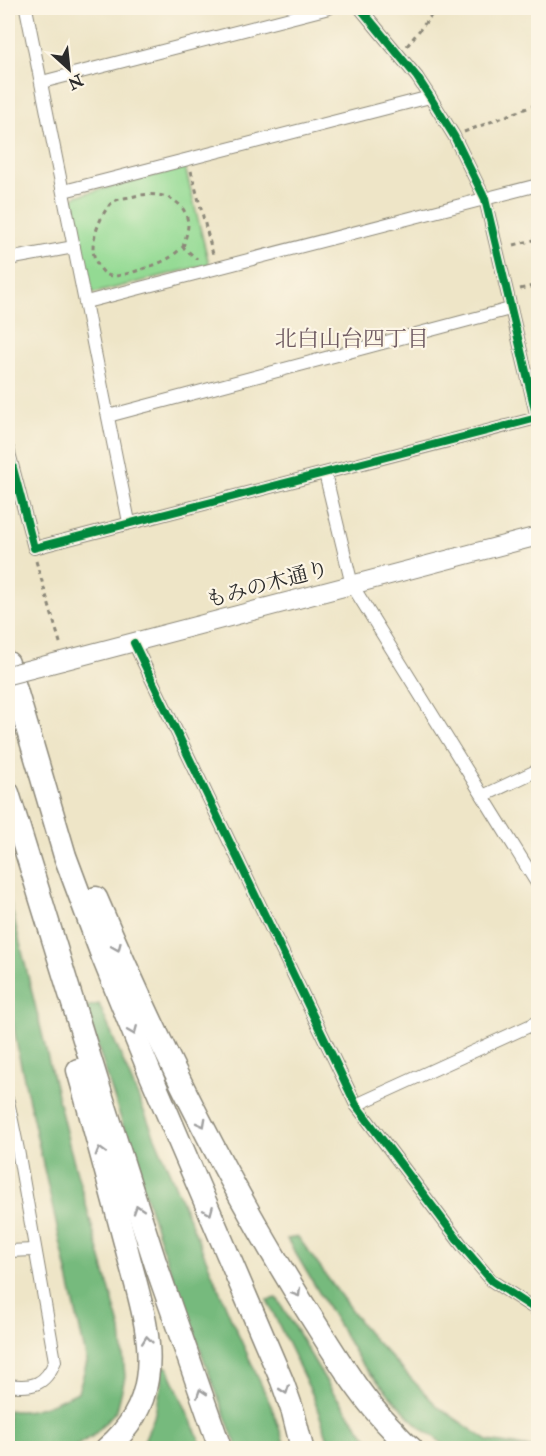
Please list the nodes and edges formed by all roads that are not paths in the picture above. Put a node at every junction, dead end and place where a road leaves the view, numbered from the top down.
1 (27, 8) edge
2 (329, 8) edge
3 (360, 8) edge
4 (42, 82) junction
5 (430, 97) junction
6 (538, 185) edge
7 (64, 190) junction
8 (484, 199) junction
9 (74, 247) junction
10 (8, 260) edge
11 (86, 302) junction
12 (510, 309) junction
13 (108, 416) junction
14 (8, 449) edge
15 (325, 473) junction
16 (129, 522) junction
17 (538, 536) edge
18 (352, 585) junction
19 (134, 642) junction
20 (8, 663) edge
21 (8, 675) edge
22 (24, 718) junction
23 (538, 770) edge
24 (8, 795) edge
25 (483, 796) junction
26 (538, 885) edge
27 (538, 1022) edge
28 (8, 1101) edge
29 (356, 1105) junction
30 (13, 1150) edge
31 (35, 1250) junction
32 (8, 1251) edge
33 (538, 1311) edge
34 (8, 1385) edge
35 (107, 1449) edge
36 (220, 1449) edge
37 (302, 1449) edge
38 (411, 1449) edge

1 - 4 street
2 - 4 street
3 - 5 street
4 - 7 street
5 - 7 street
5 - 8 street
6 - 8 street
7 - 9 street
8 - 11 street
8 - 12 street
9 - 10 street
9 - 11 street
11 - 13 street
12 - 13 street
12 - 15 street
13 - 16 street
14 - 16 street
15 - 16 street
15 - 18 street
17 - 18 street, もみの木通り
18 - 19 street, もみの木通り
18 - 25 street
19 - 21 street, もみの木通り, bridge
19 - 29 street
20 - 22 highway
22 -> 37 highway
22 -> 38 highway
23 - 25 street
35 -> 24 highway
36 -> 24 highway
25 - 26 street
27 - 29 street
28 - 30 street
29 - 33 street
30 - 31 street
31 - 32 street
31 - 34 street

